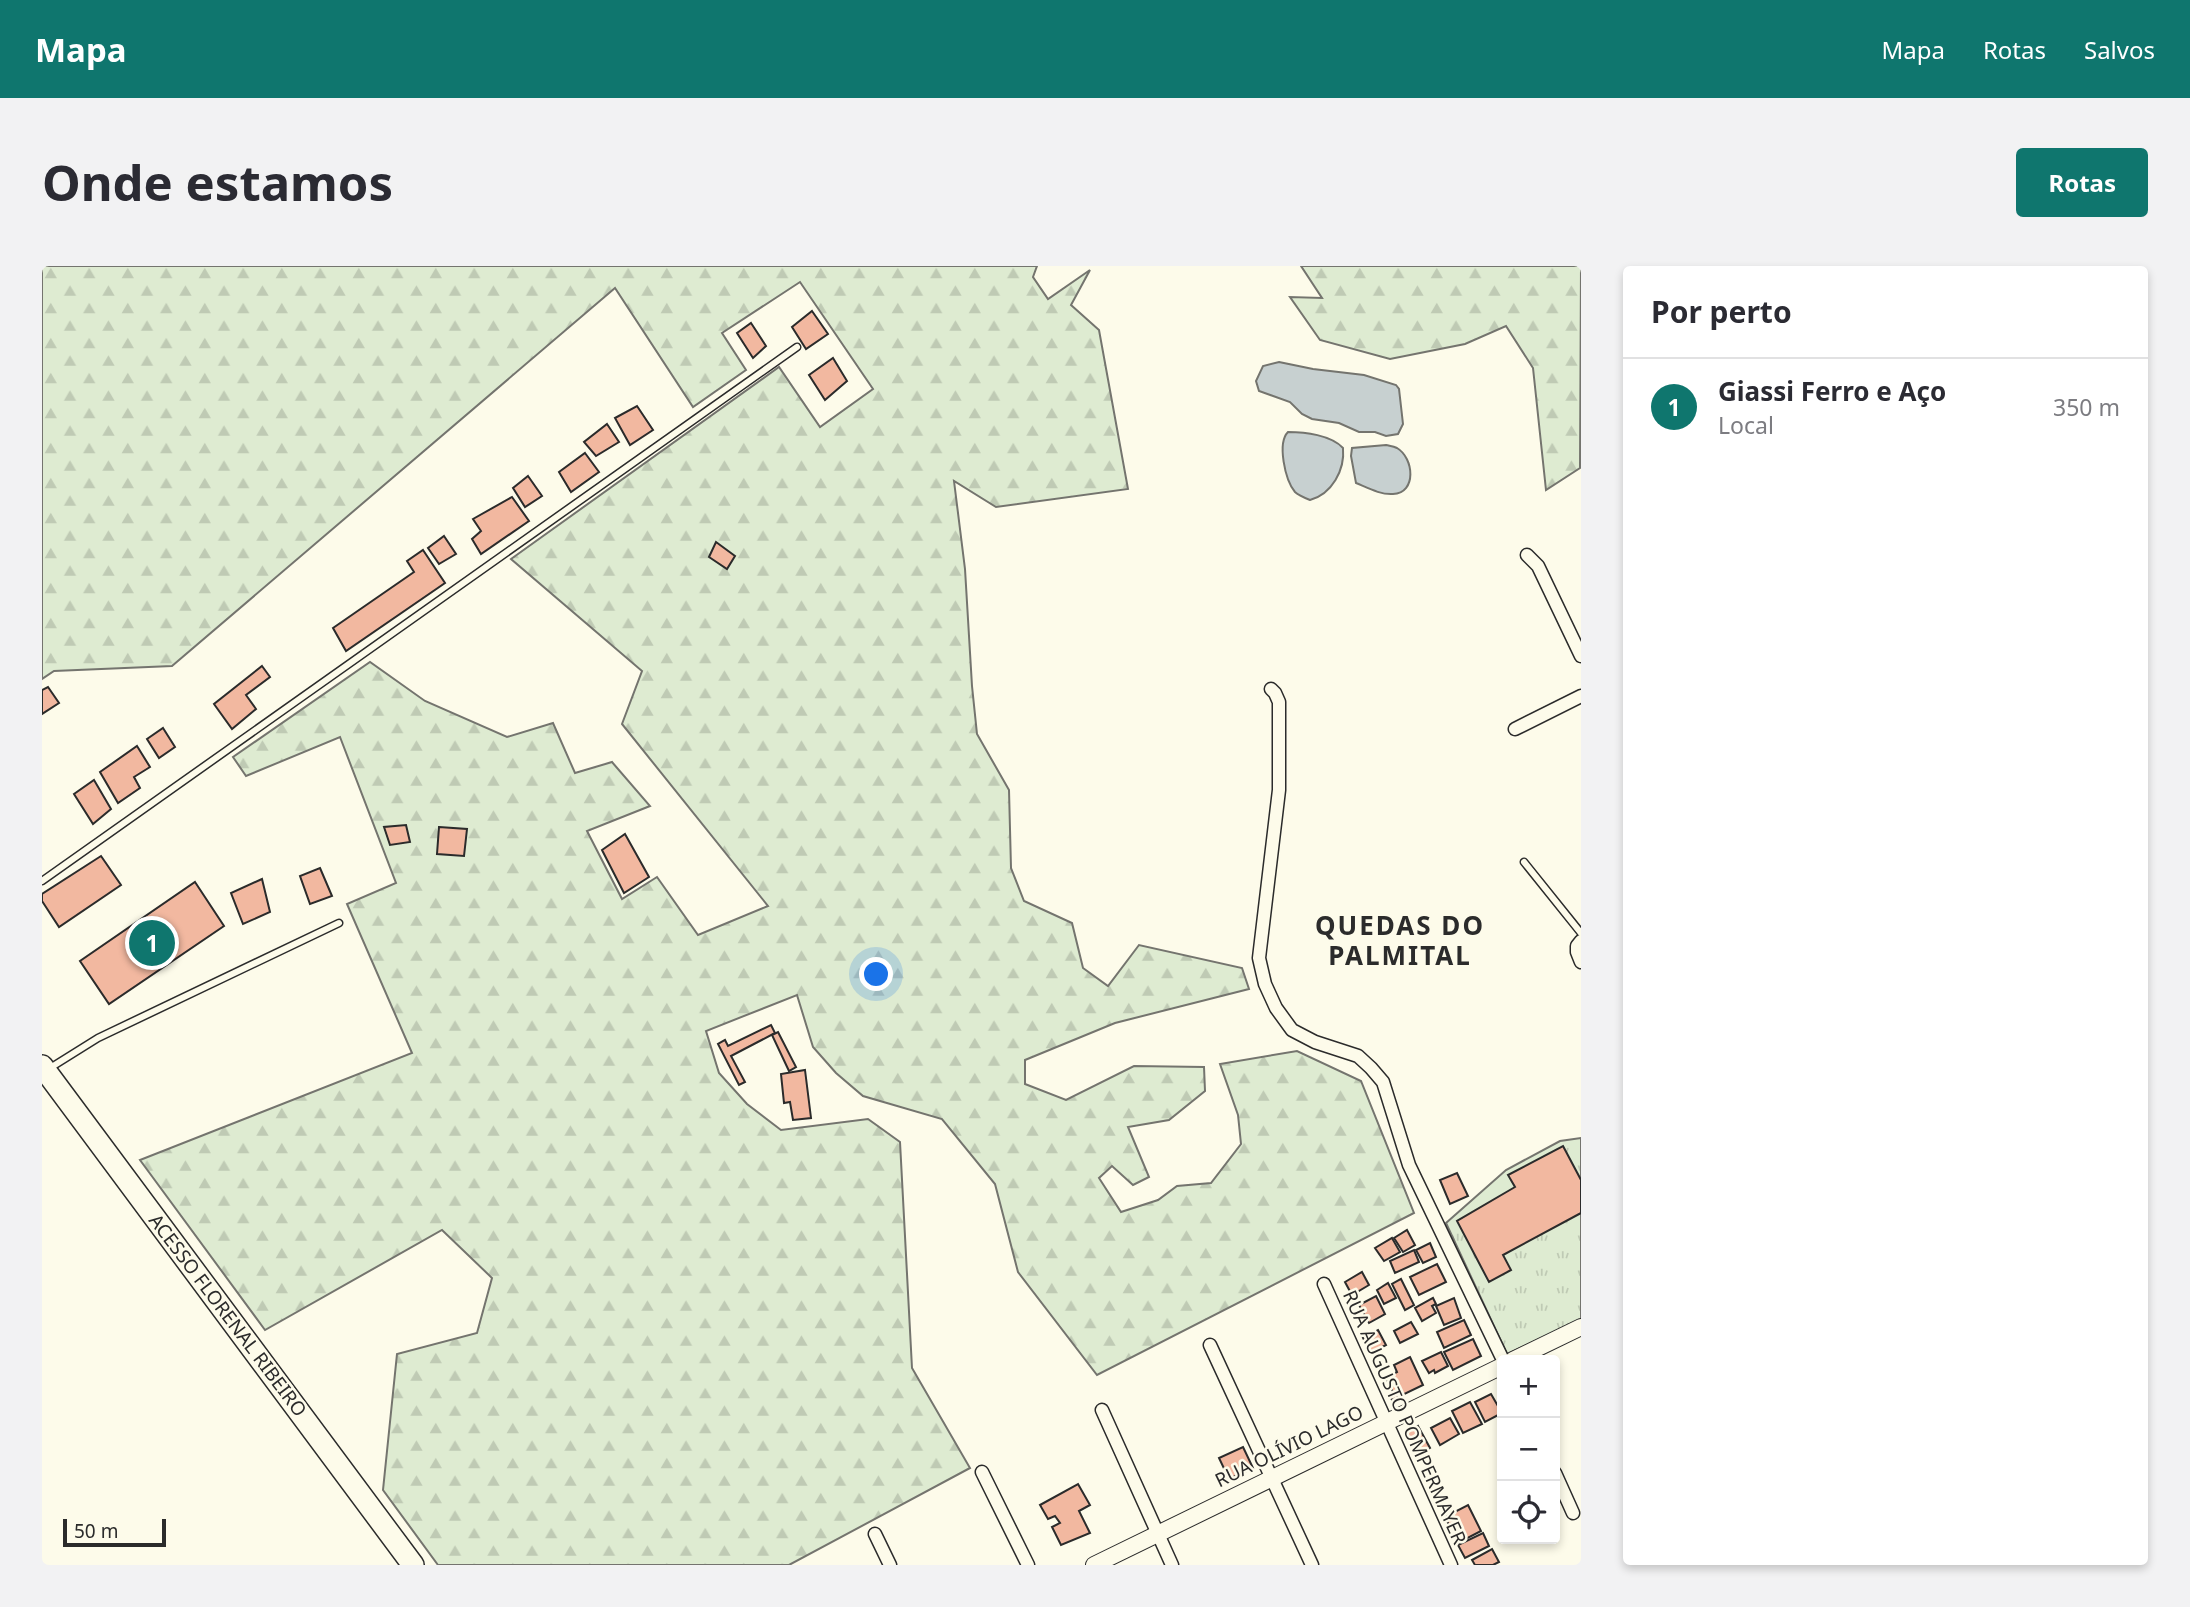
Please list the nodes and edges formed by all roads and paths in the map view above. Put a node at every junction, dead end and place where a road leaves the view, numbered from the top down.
1 (797, 348) dead end
2 (1527, 555) dead end
3 (1581, 656) edge
4 (1271, 689) dead end
5 (1581, 696) edge
6 (1515, 729) dead end
7 (1524, 862) dead end
8 (42, 881) edge
9 (339, 923) dead end
10 (1581, 933) edge
11 (1581, 942) edge
12 (1581, 962) edge
13 (44, 1069) edge
14 (1324, 1284) dead end
15 (1581, 1327) edge
16 (1210, 1345) dead end
17 (1501, 1355) edge
18 (1523, 1355) edge
19 (1497, 1368) edge
20 (1102, 1410) dead end
21 (1387, 1422) junction
22 (982, 1472) dead end
23 (1272, 1478) junction
24 (1559, 1481) edge
25 (1573, 1513) dead end
26 (875, 1534) dead end
27 (1158, 1534) junction
28 (413, 1565) edge
29 (890, 1565) edge
30 (1028, 1565) edge
31 (1094, 1565) edge
32 (1172, 1565) edge
33 (1312, 1565) edge
34 (1451, 1565) edge

1 - 8 lane
2 - 3 street
4 - 17 street
5 - 6 street
7 - 10 lane
9 - 13 lane
11 - 12 street
13 - 28 highway, ACESSO FLORENAL RIBEIRO
14 - 21 street, RUA AUGUSTO POMPERMAYER
15 - 18 street
16 - 23 street
19 - 21 street, RUA OLÍVIO LAGO
20 - 27 street
21 - 23 street, RUA OLÍVIO LAGO
21 - 34 street, RUA AUGUSTO POMPERMAYER
22 - 30 street
23 - 27 street, RUA OLÍVIO LAGO
23 - 33 street
24 - 25 street
26 - 29 street
27 - 31 street, RUA OLÍVIO LAGO
27 - 32 street

